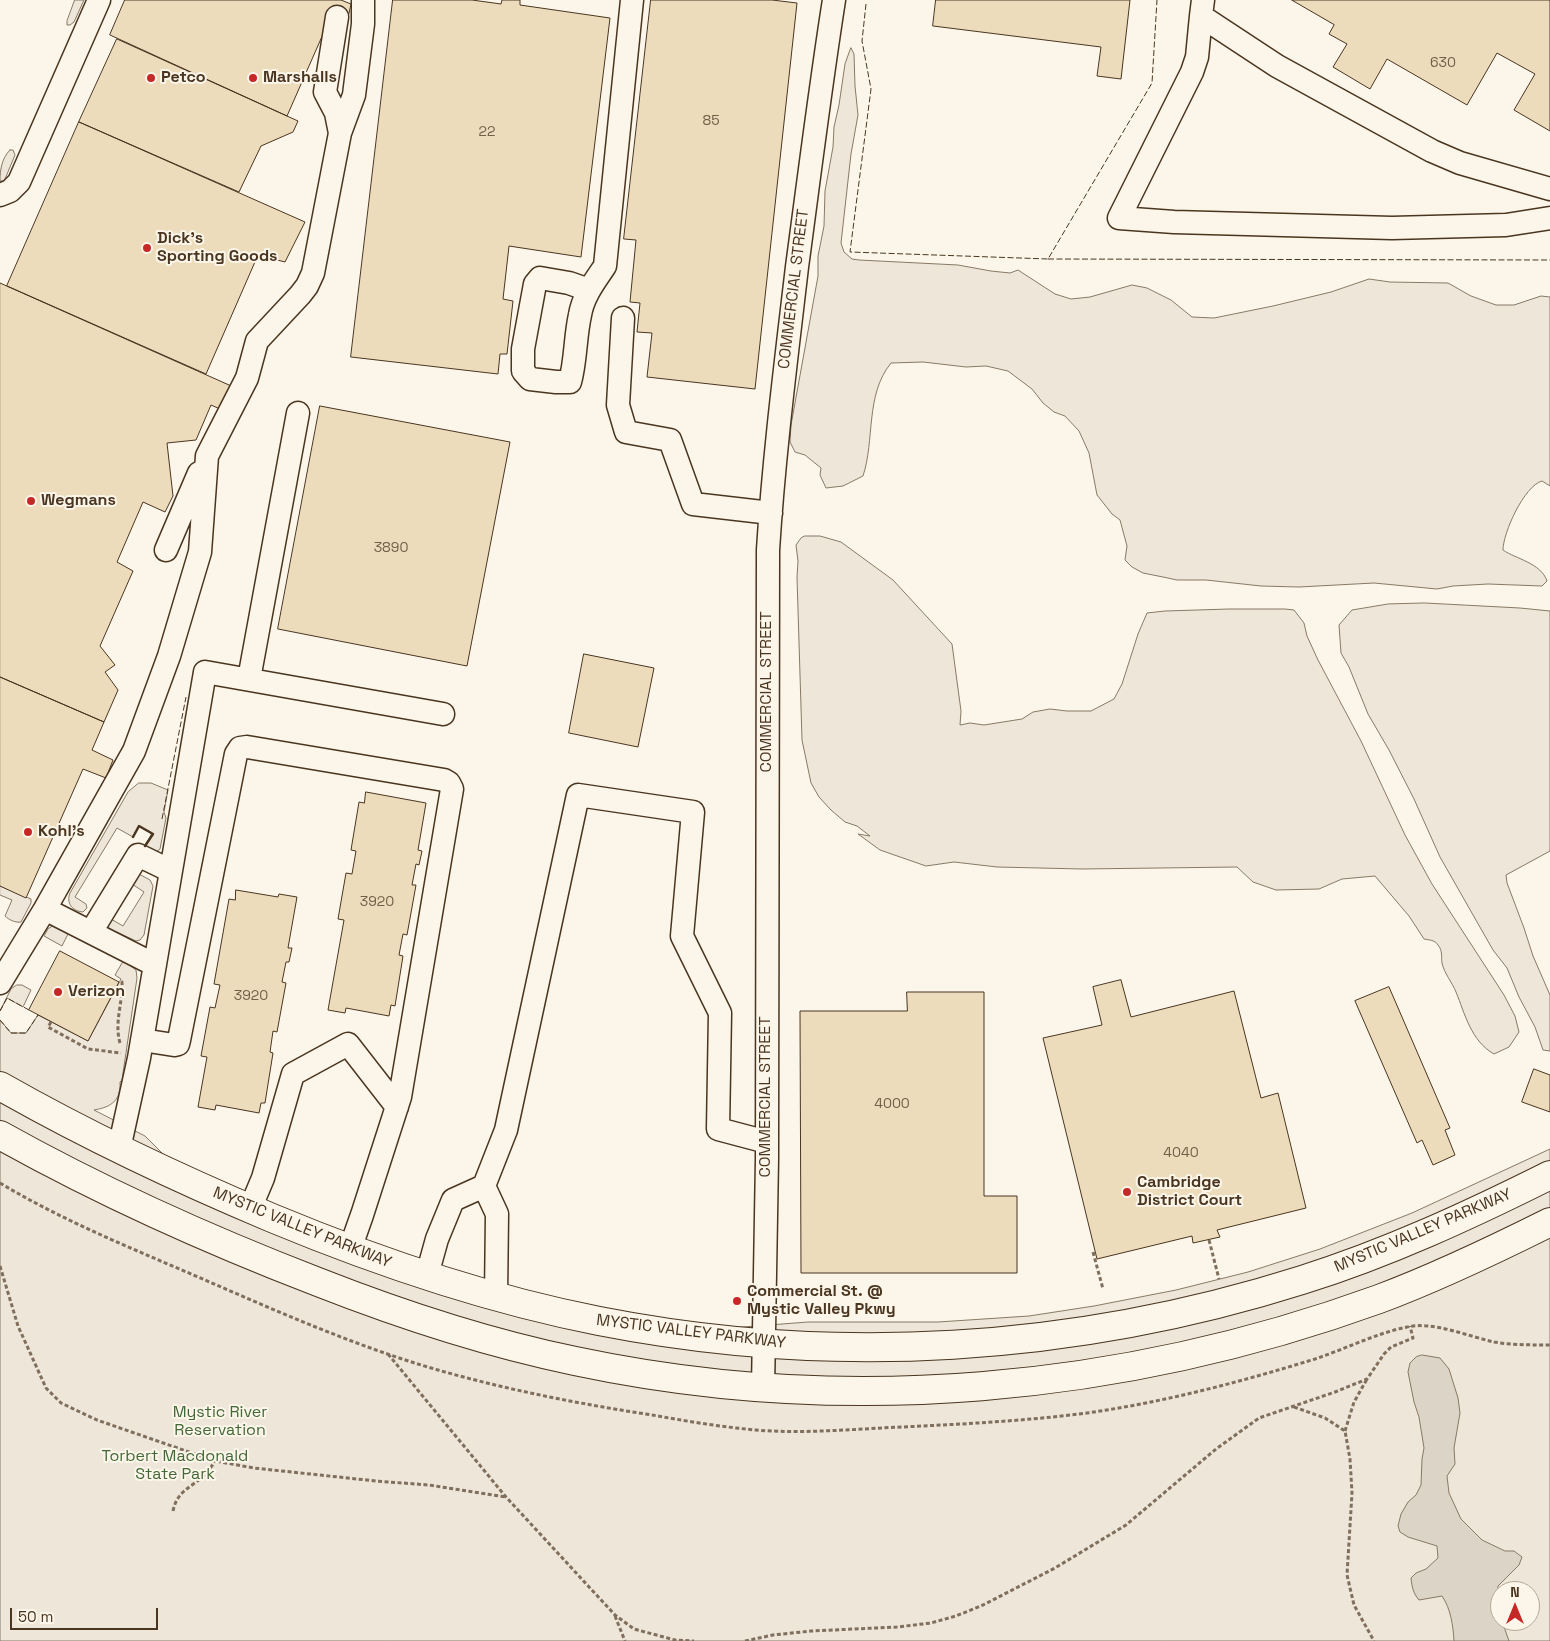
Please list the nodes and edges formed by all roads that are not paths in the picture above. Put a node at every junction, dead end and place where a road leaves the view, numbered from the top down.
1 (99, 0) edge
2 (364, 0) edge
3 (632, 0) edge
4 (834, 0) edge
5 (1202, 8) edge
6 (336, 18) dead end
7 (340, 133) junction
8 (1550, 189) edge
9 (0, 195) edge
10 (1550, 218) edge
11 (589, 290) junction
12 (624, 318) dead end
13 (298, 413) dead end
14 (207, 456) junction
15 (770, 513) junction
16 (166, 550) dead end
17 (249, 679) junction
18 (443, 714) dead end
19 (171, 871) junction
20 (45, 909) junction
21 (91, 932) junction
22 (155, 965) junction
23 (0, 983) edge
24 (142, 1040) junction
25 (0, 1086) edge
26 (397, 1107) junction
27 (0, 1135) edge
28 (767, 1142) junction
29 (119, 1149) junction
30 (1550, 1175) edge
31 (484, 1186) junction
32 (250, 1209) junction
33 (1550, 1222) edge
34 (350, 1249) junction
35 (427, 1276) junction
36 (496, 1297) junction
37 (763, 1344) junction
38 (763, 1388) junction

1 - 9 street
2 - 7 street
3 - 11 street
4 - 15 street, COMMERCIAL STREET
5 - 8 street
5 - 10 street
6 - 7 street
7 - 14 street
11 - 11 street
12 - 15 street
13 - 17 street
14 - 16 street
14 - 20 street
15 - 28 street, COMMERCIAL STREET
17 - 18 street
17 - 19 street
19 - 21 street
19 - 22 street
20 - 21 street
20 - 23 street
21 - 22 street
22 - 24 street
24 - 26 street
24 - 29 street
25 - 29 highway, MYSTIC VALLEY PARKWAY
26 - 32 street
26 - 34 street
27 - 38 highway
28 - 31 street
28 - 37 street, COMMERCIAL STREET
29 - 32 highway, MYSTIC VALLEY PARKWAY
30 - 37 highway, MYSTIC VALLEY PARKWAY
31 - 35 street
31 - 36 street
32 - 34 highway, MYSTIC VALLEY PARKWAY
33 - 38 highway
34 - 35 highway, MYSTIC VALLEY PARKWAY
35 - 36 highway, MYSTIC VALLEY PARKWAY
36 - 37 highway, MYSTIC VALLEY PARKWAY
37 - 38 street, COMMERCIAL STREET

